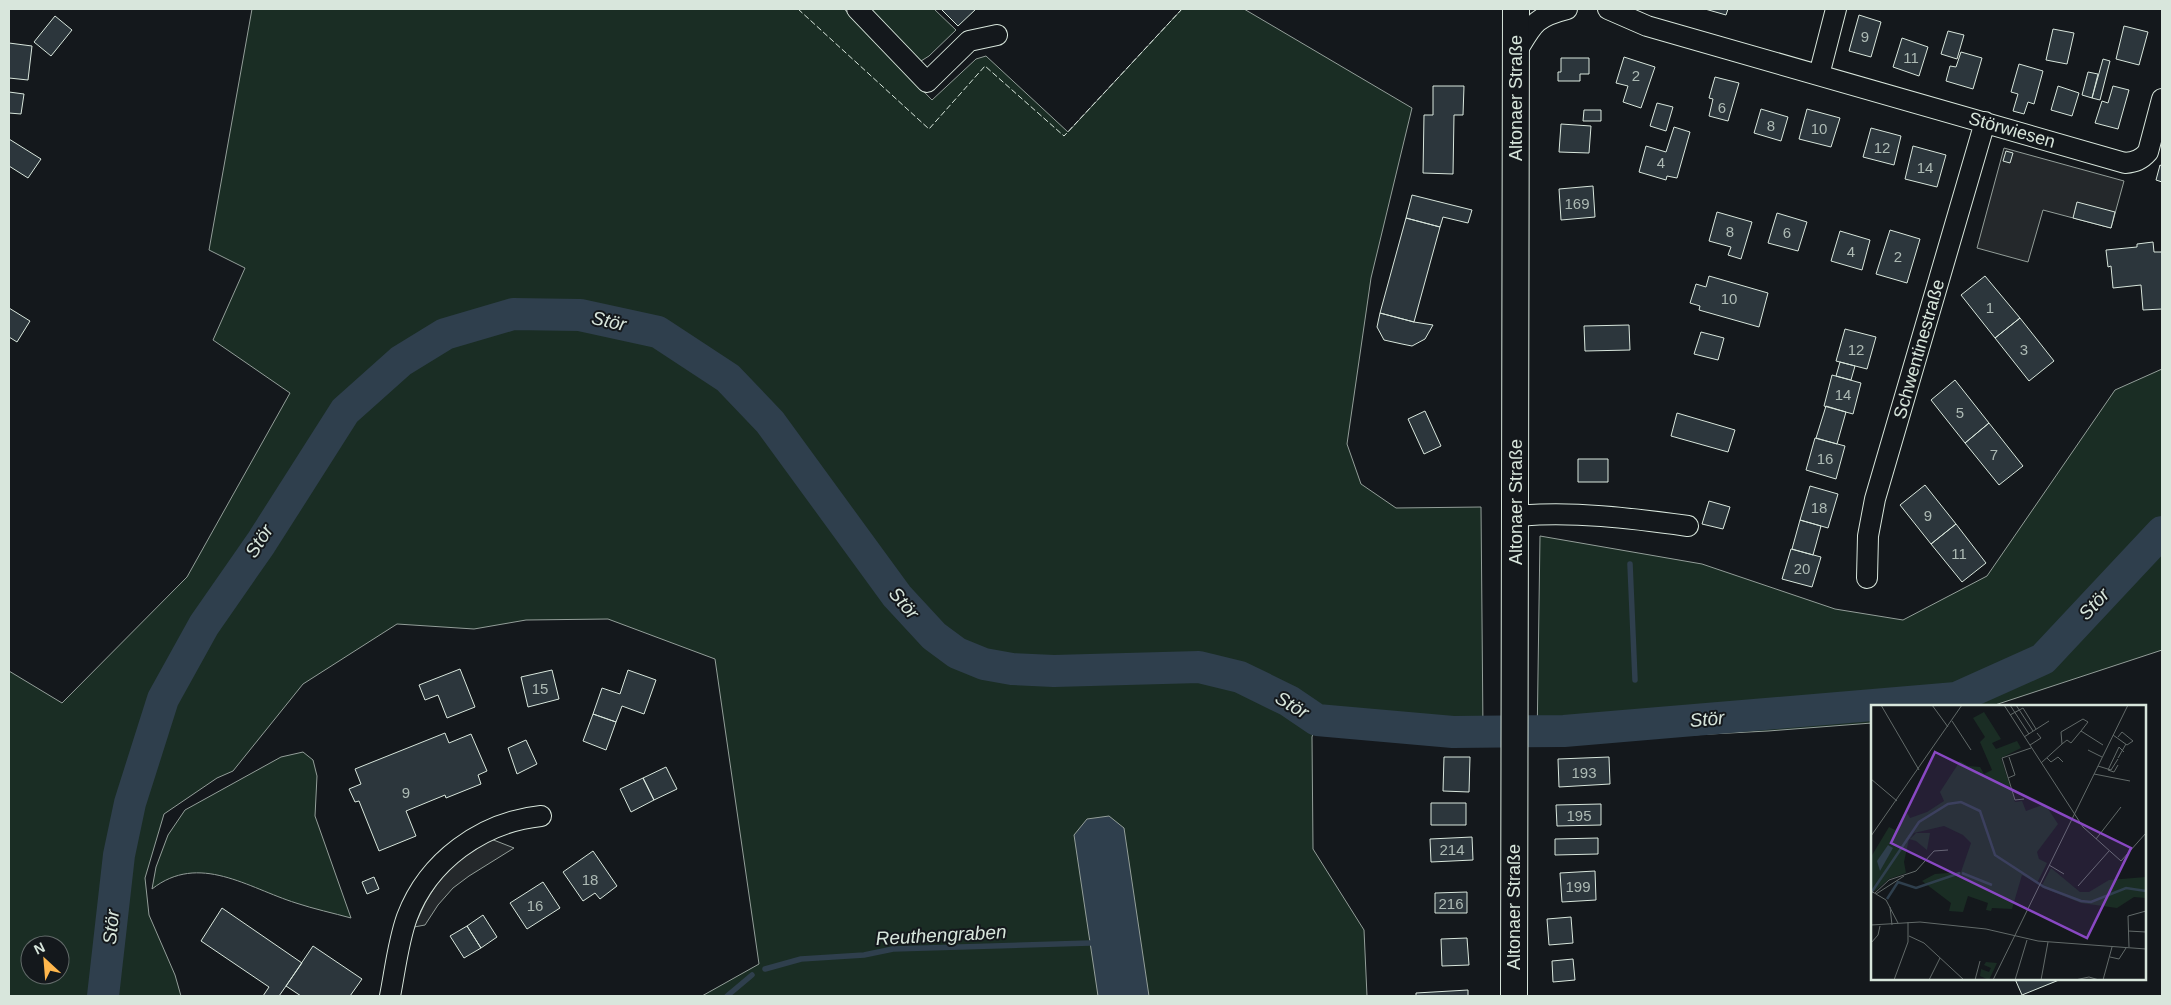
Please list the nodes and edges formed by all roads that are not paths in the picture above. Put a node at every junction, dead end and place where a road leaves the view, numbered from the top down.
1 (857, 9) edge
2 (1516, 9) edge
3 (1567, 9) edge
4 (1608, 9) edge
5 (1836, 9) edge
6 (997, 34) dead end
7 (1516, 51) junction
8 (1819, 75) junction
9 (2162, 99) edge
10 (1985, 122) junction
11 (1516, 516) junction
12 (1688, 526) dead end
13 (1867, 578) dead end
14 (541, 816) dead end
15 (390, 996) edge
16 (1514, 996) edge

1 - 6 street
2 - 7 main road, Altonaer Straße
3 - 7 street
4 - 8 street, Störwiesen
5 - 8 street
7 - 11 main road, Altonaer Straße
8 - 10 street, Störwiesen
9 - 10 street, Störwiesen
10 - 13 street, Schwentinestraße
11 - 12 street
11 - 16 main road, Altonaer Straße
14 - 15 street

